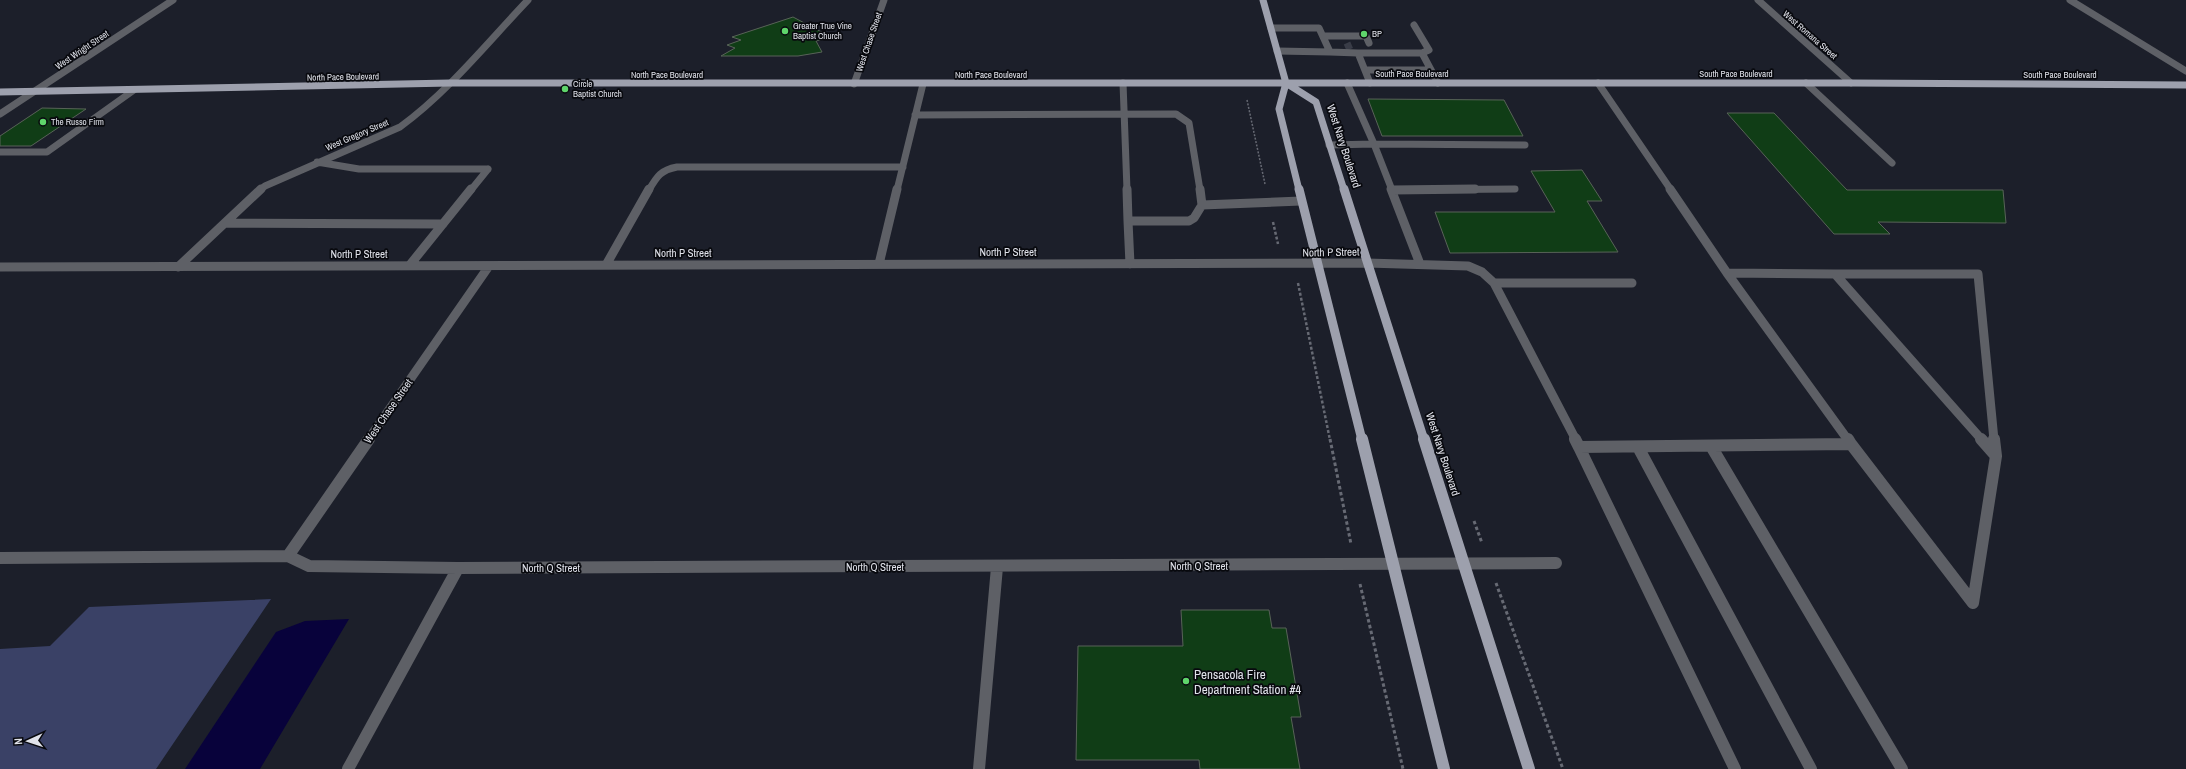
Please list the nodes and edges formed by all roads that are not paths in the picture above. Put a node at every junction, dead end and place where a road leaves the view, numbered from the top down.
1 (173, 0) edge
2 (528, 0) edge
3 (884, 0) edge
4 (1263, 0) edge
5 (1758, 0) edge
6 (2070, 0) edge
7 (1414, 24) dead end
8 (1271, 28) junction
9 (1323, 36) junction
10 (1343, 36) junction
11 (1347, 43) tunnel mouth
12 (1369, 43) dead end
13 (1277, 51) junction
14 (1330, 52) junction
15 (1353, 52) junction
16 (1422, 53) junction
17 (1365, 70) junction
18 (1431, 70) junction
19 (2186, 71) edge
20 (1123, 83) junction
21 (1286, 83) junction
22 (1348, 83) junction
23 (1370, 83) junction
24 (1438, 83) junction
25 (1598, 83) junction
26 (1806, 83) junction
27 (1851, 83) junction
28 (450, 84) junction
29 (854, 84) junction
30 (923, 84) junction
31 (2186, 85) edge
32 (134, 90) junction
33 (0, 92) edge
34 (34, 92) junction
35 (1124, 113) junction
36 (0, 114) edge
37 (915, 116) junction
38 (1329, 144) junction
39 (1374, 144) junction
40 (1525, 145) dead end
41 (0, 152) edge
42 (316, 162) junction
43 (1892, 163) dead end
44 (903, 167) junction
45 (1515, 189) dead end
46 (1392, 190) junction
47 (1301, 201) junction
48 (1202, 205) junction
49 (1128, 221) junction
50 (225, 223) junction
51 (443, 224) junction
52 (1367, 263) junction
53 (879, 264) junction
54 (1130, 264) junction
55 (1420, 264) junction
56 (606, 265) junction
57 (1316, 265) junction
58 (0, 266) edge
59 (178, 266) junction
60 (409, 266) junction
61 (489, 266) junction
62 (1727, 273) junction
63 (1835, 274) junction
64 (1494, 283) junction
65 (1632, 283) dead end
66 (1851, 444) junction
67 (1711, 446) junction
68 (1579, 447) junction
69 (1638, 447) junction
70 (1996, 456) junction
71 (288, 556) junction
72 (0, 558) edge
73 (1463, 562) junction
74 (1556, 563) dead end
75 (1392, 565) junction
76 (997, 566) junction
77 (458, 568) junction
78 (348, 769) edge
79 (979, 769) edge
80 (1444, 769) edge
81 (1529, 769) edge
82 (1735, 769) edge
83 (1810, 769) edge
84 (1902, 769) edge

1 - 34 street, West Wright Street
2 - 28 street, West Gregory Street
3 - 29 street, West Chase Street
4 - 8 main road
5 - 27 street, West Romana Street
6 - 19 street
7 - 16 street
8 - 9 street
8 - 13 main road
9 - 10 street
9 - 14 street
10 - 11 street
10 - 12 street
13 - 14 street
13 - 21 main road
14 - 15 street
15 - 16 street
15 - 17 street
16 - 18 street
17 - 18 street
17 - 23 street
18 - 24 street
20 - 21 main road, North Pace Boulevard
20 - 30 main road, North Pace Boulevard
20 - 35 street
21 - 22 main road, South Pace Boulevard
21 - 38 main road, West Navy Boulevard
21 - 47 main road
22 - 23 main road, South Pace Boulevard
22 - 39 street
23 - 24 main road, South Pace Boulevard
24 - 25 main road, South Pace Boulevard
25 - 26 main road, South Pace Boulevard
25 - 62 street
26 - 27 main road, South Pace Boulevard
26 - 43 street
27 - 31 main road, South Pace Boulevard
28 - 29 main road, North Pace Boulevard
28 - 32 main road, North Pace Boulevard
28 - 42 street, West Gregory Street
29 - 30 main road, North Pace Boulevard
30 - 37 street
32 - 34 main road, North Pace Boulevard
32 - 41 street
33 - 34 main road, North Pace Boulevard
34 - 36 street, West Wright Street
35 - 37 street
35 - 48 street
35 - 49 street
37 - 44 street
38 - 39 street
38 - 52 main road, West Navy Boulevard
39 - 40 street
39 - 46 street
42 - 50 street, West Gregory Street
42 - 51 street
44 - 53 street
44 - 56 street
45 - 46 street
46 - 55 street
47 - 48 street
47 - 57 main road
48 - 49 street
49 - 54 street
50 - 51 street
50 - 59 street, West Gregory Street
51 - 60 street
52 - 55 street, North P Street
52 - 57 street, North P Street
52 - 73 main road, West Navy Boulevard
53 - 54 street, North P Street
53 - 56 street, North P Street
54 - 57 street, North P Street
55 - 64 street, North P Street
56 - 61 street, North P Street
57 - 75 main road
58 - 59 street, North P Street
59 - 60 street, North P Street
60 - 61 street, North P Street
61 - 71 street, West Chase Street
62 - 63 street
62 - 66 street
63 - 70 street
63 - 70 street
64 - 65 street
64 - 68 street
66 - 67 street
66 - 70 street
67 - 69 street
67 - 84 street
68 - 69 street
68 - 82 street
69 - 83 street
71 - 72 street
71 - 77 street, North Q Street
73 - 74 street, North Q Street
73 - 75 street, North Q Street
73 - 81 main road, West Navy Boulevard
75 - 76 street, North Q Street
75 - 80 main road
76 - 77 street, North Q Street
76 - 79 street
77 - 78 street

